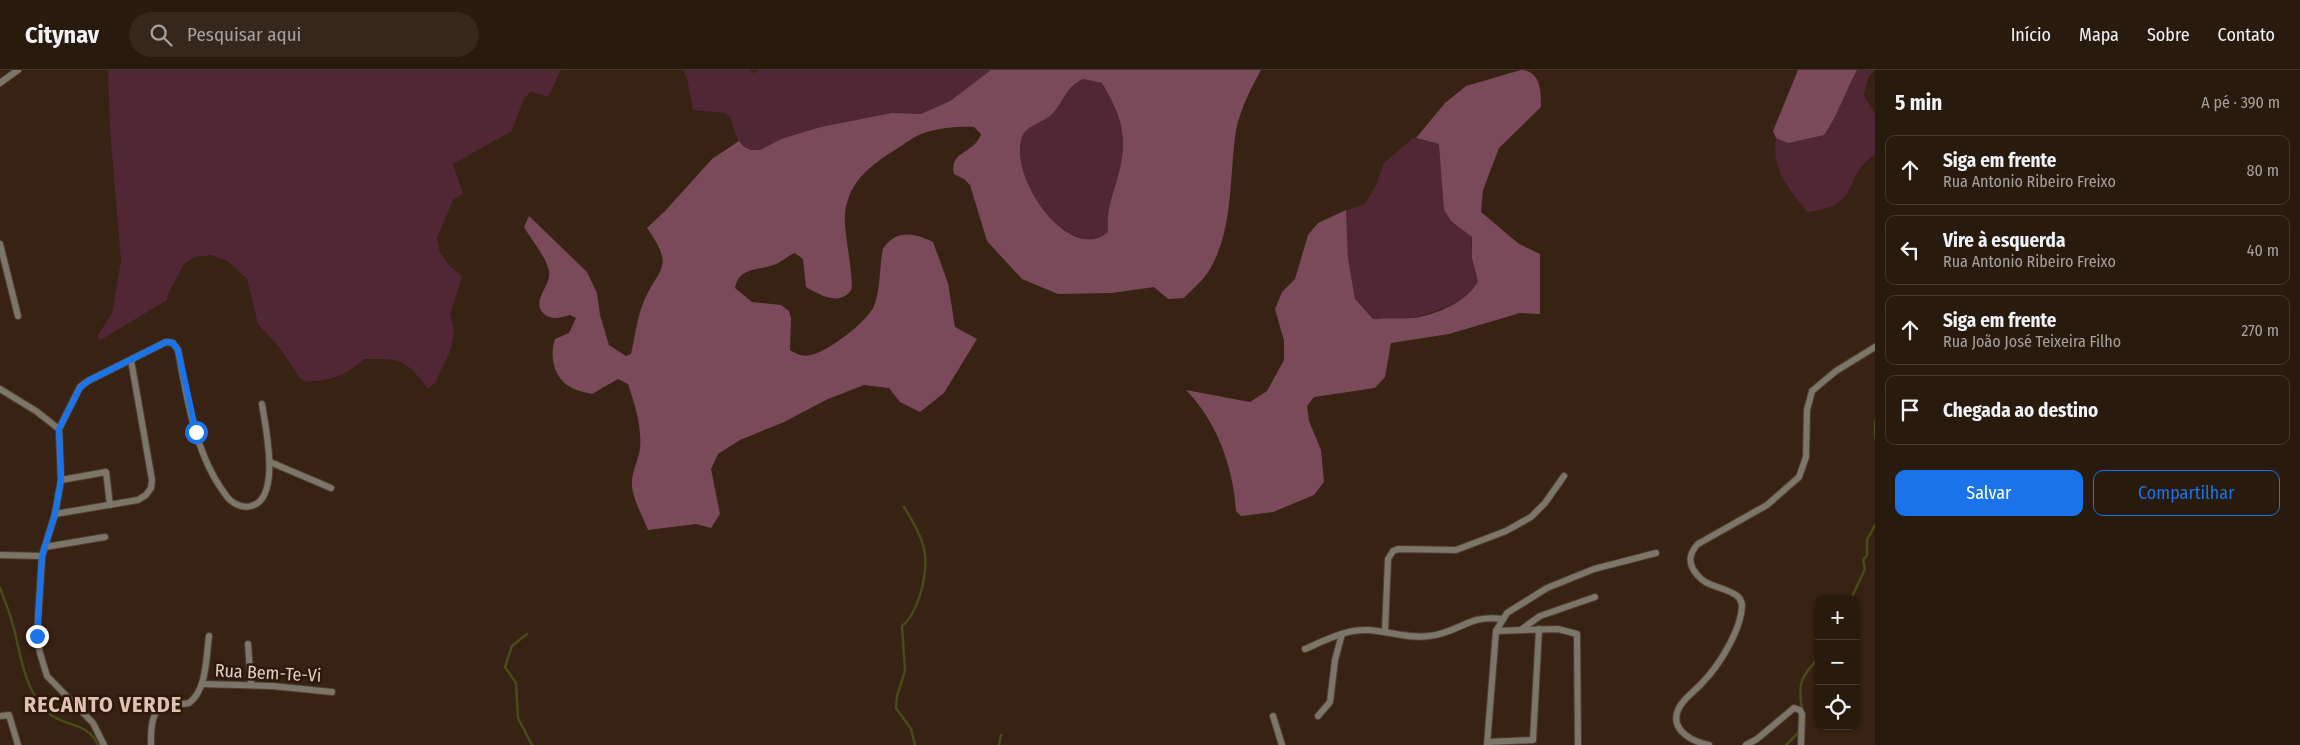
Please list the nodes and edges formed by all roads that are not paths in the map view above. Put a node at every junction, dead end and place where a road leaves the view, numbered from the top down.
1 (18, 70) edge
2 (0, 83) edge
3 (0, 244) edge
4 (18, 316) dead end
5 (1875, 347) edge
6 (130, 360) junction
7 (0, 389) edge
8 (262, 404) dead end
9 (59, 429) junction
10 (270, 462) junction
11 (1564, 476) dead end
12 (61, 480) junction
13 (331, 488) dead end
14 (110, 505) junction
15 (55, 514) junction
16 (105, 538) dead end
17 (45, 547) junction
18 (1656, 553) dead end
19 (3, 555) edge
20 (42, 556) junction
21 (1594, 597) dead end
22 (1503, 619) junction
23 (1540, 629) junction
24 (1521, 630) junction
25 (1385, 631) junction
26 (1496, 631) junction
27 (1342, 634) junction
28 (209, 636) dead end
29 (248, 644) dead end
30 (1304, 649) dead end
31 (202, 684) junction
32 (251, 685) junction
33 (332, 692) dead end
34 (0, 716) edge
35 (1272, 716) dead end
36 (1318, 716) dead end
37 (1487, 744) edge
38 (18, 745) edge
39 (104, 745) edge
40 (151, 745) edge
41 (1282, 745) edge
42 (1578, 745) edge
43 (1709, 745) edge
44 (1746, 745) edge
45 (1801, 745) edge

1 - 2 street
3 - 4 street
5 - 43 street
6 - 9 street
6 - 10 street
6 - 14 street
7 - 9 street
8 - 10 street
9 - 12 street
10 - 13 street
11 - 25 street
12 - 14 street
12 - 15 street
14 - 15 street
15 - 17 street
16 - 17 street
17 - 20 street
18 - 22 street
19 - 20 street
20 - 39 street
21 - 24 street
22 - 25 street
22 - 26 street
23 - 24 street
23 - 37 street
23 - 42 street
24 - 26 street
25 - 27 street
26 - 37 street
27 - 30 street
27 - 36 street
28 - 31 street
29 - 32 street
31 - 32 street, Rua Bem-Te-Vi
31 - 40 street
32 - 33 street, Rua Bem-Te-Vi
34 - 38 street
35 - 41 street
44 - 45 street

